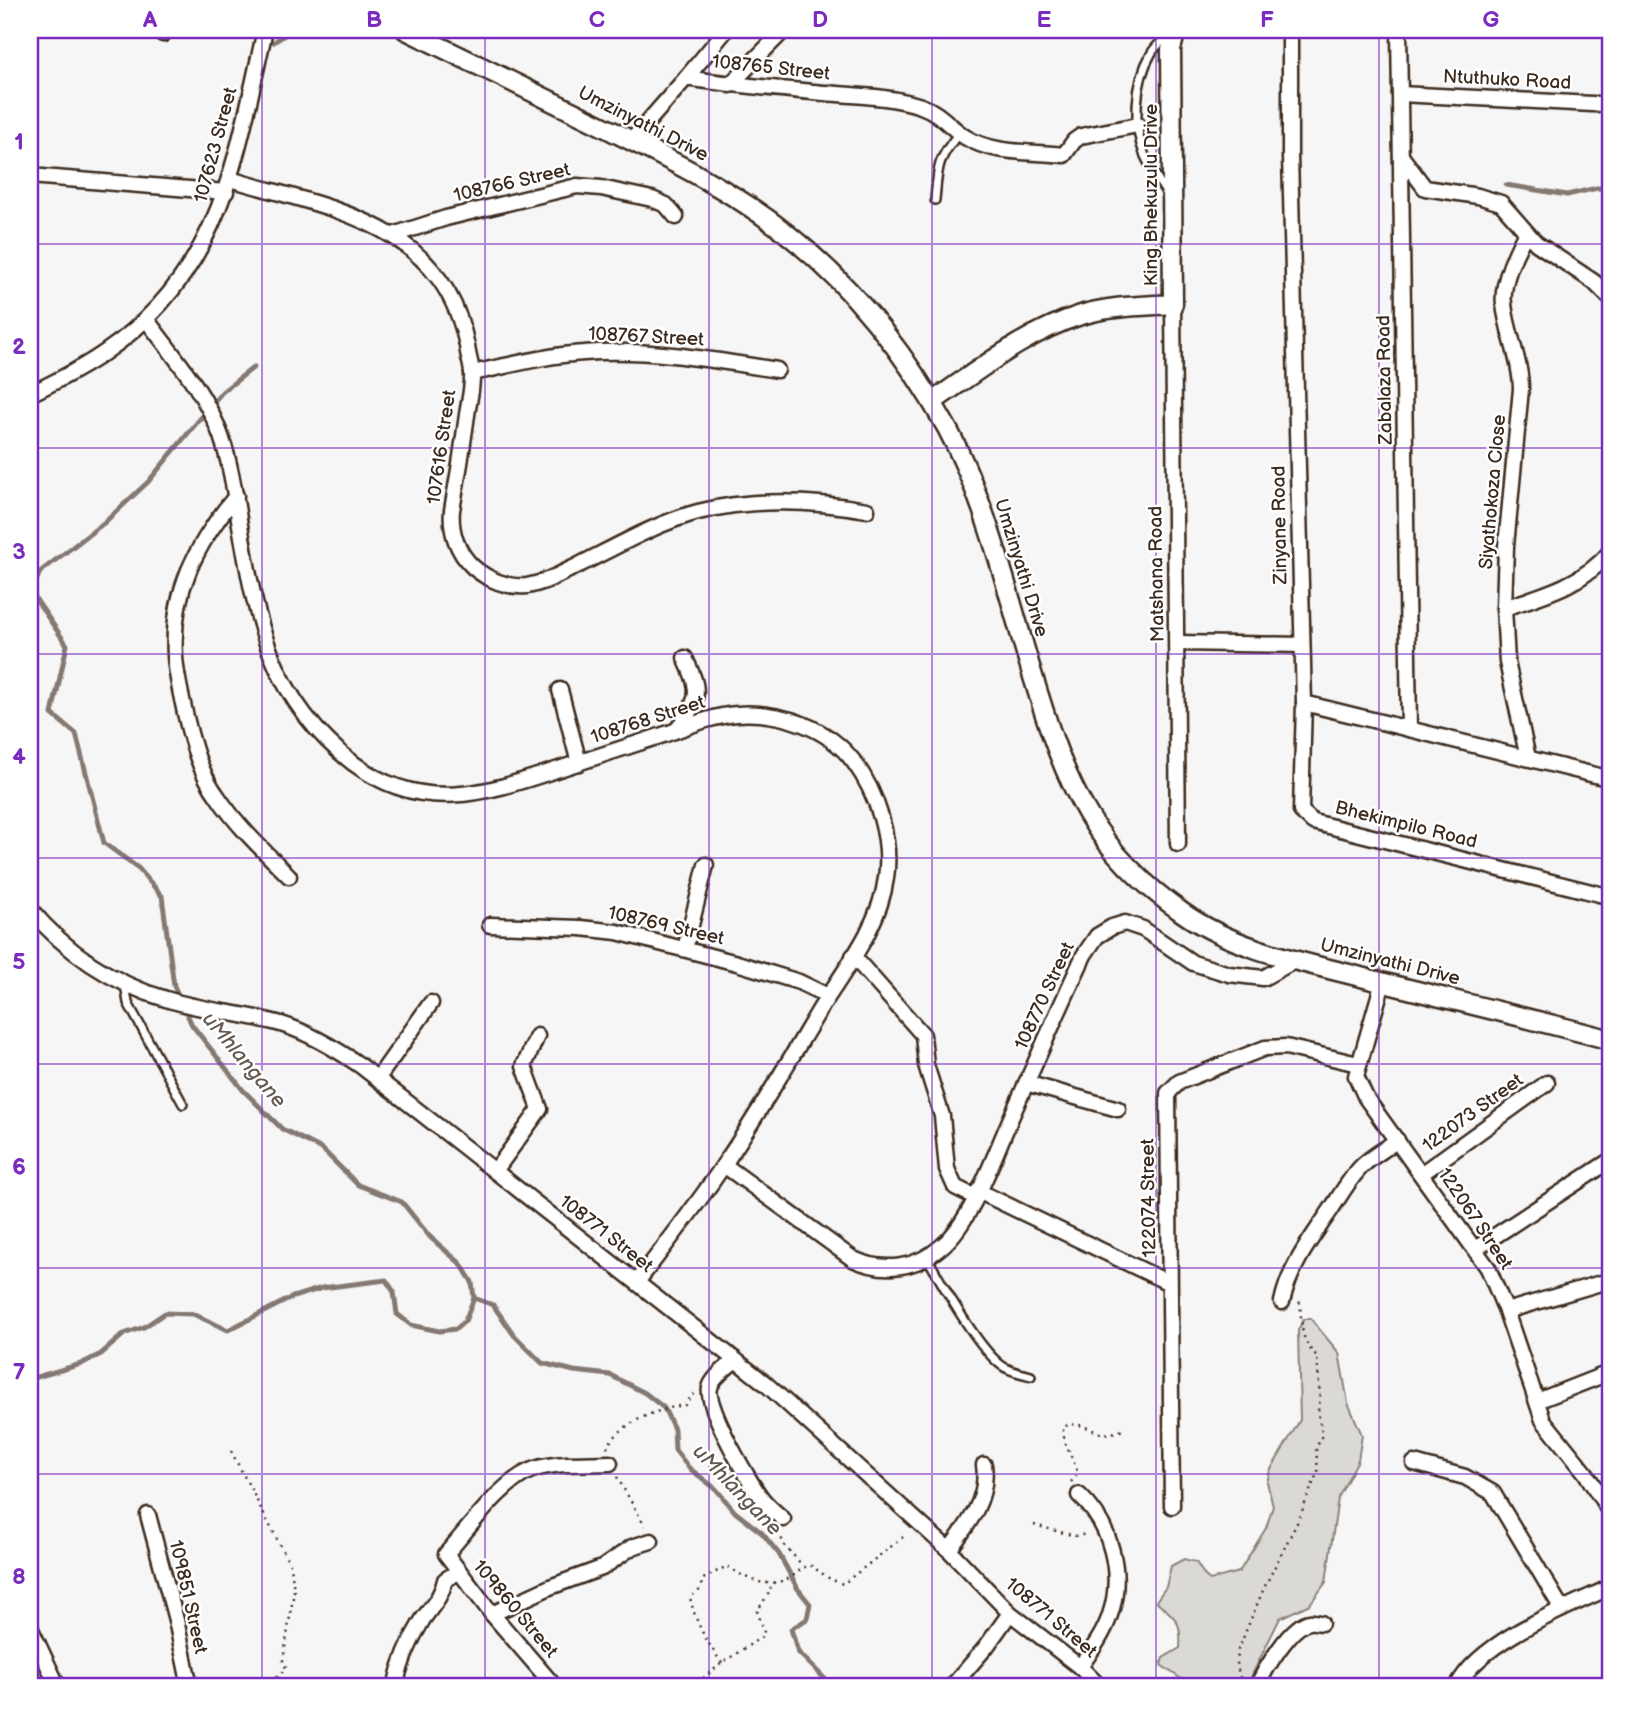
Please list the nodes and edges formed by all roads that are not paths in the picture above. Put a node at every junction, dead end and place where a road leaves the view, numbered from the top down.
1 (265, 30) edge
2 (406, 30) edge
3 (726, 30) edge
4 (784, 30) edge
5 (1175, 30) edge
6 (1290, 30) edge
7 (1399, 30) edge
8 (686, 78) junction
9 (730, 85) junction
10 (1400, 94) junction
11 (1611, 106) edge
12 (1138, 125) junction
13 (959, 132) junction
14 (632, 140) junction
15 (1401, 156) junction
16 (30, 176) edge
17 (228, 186) junction
18 (935, 200) dead end
19 (1172, 204) junction
20 (676, 217) dead end
21 (1527, 233) junction
22 (393, 235) junction
23 (1611, 299) edge
24 (1173, 304) junction
25 (146, 319) junction
26 (777, 370) dead end
27 (472, 373) junction
28 (30, 394) edge
29 (932, 402) junction
30 (236, 496) junction
31 (867, 510) dead end
32 (1611, 551) edge
33 (1504, 608) junction
34 (1177, 643) junction
35 (1302, 645) junction
36 (685, 658) dead end
37 (560, 690) dead end
38 (1304, 703) junction
39 (1409, 729) junction
40 (677, 730) junction
41 (1528, 758) junction
42 (579, 763) junction
43 (1611, 779) edge
44 (1178, 844) dead end
45 (706, 865) dead end
46 (289, 876) dead end
47 (1611, 897) edge
48 (30, 909) edge
49 (490, 925) dead end
50 (685, 949) junction
51 (853, 956) junction
52 (1296, 960) junction
53 (1383, 982) junction
54 (125, 984) junction
55 (828, 996) junction
56 (430, 1003) dead end
57 (537, 1036) dead end
58 (1611, 1040) edge
59 (1358, 1064) junction
60 (378, 1078) junction
61 (1026, 1083) junction
62 (1547, 1083) dead end
63 (183, 1104) dead end
64 (1118, 1109) dead end
65 (1397, 1140) junction
66 (1611, 1160) edge
67 (724, 1165) junction
68 (495, 1171) junction
69 (1421, 1174) junction
70 (977, 1194) junction
71 (1475, 1249) junction
72 (927, 1257) junction
73 (1611, 1280) edge
74 (637, 1282) junction
75 (1169, 1283) junction
76 (1283, 1302) dead end
77 (1506, 1311) junction
78 (736, 1360) junction
79 (1611, 1372) edge
80 (1031, 1376) dead end
81 (1537, 1401) junction
82 (610, 1463) road end
83 (1414, 1463) dead end
84 (984, 1465) dead end
85 (1079, 1495) road end
86 (1172, 1506) dead end
87 (1611, 1514) edge
88 (148, 1515) dead end
89 (783, 1519) road end
90 (651, 1541) road end
91 (949, 1550) junction
92 (459, 1571) junction
93 (1611, 1587) edge
94 (1562, 1609) junction
95 (1010, 1613) junction
96 (492, 1615) junction
97 (1321, 1623) dead end
98 (30, 1627) edge
99 (1080, 1667) junction
100 (955, 1682) dead end
101 (1460, 1682) edge
102 (58, 1687) edge
103 (190, 1687) edge
104 (396, 1687) edge
105 (555, 1687) edge
106 (1100, 1687) edge
107 (1257, 1687) edge
108 (1449, 1687) edge

1 - 17 street, 107623 Street
2 - 14 street, Umzinyathi Drive
3 - 8 street
4 - 9 street
5 - 12 lane
5 - 19 street, King Bhekuzulu Drive
6 - 35 street, Zinyane Road
7 - 10 street, Zabalaza Road
8 - 9 street, 108765 Street
8 - 14 street, 108765 Street
9 - 13 street, 108765 Street
10 - 11 street, Ntuthuko Road
10 - 15 street, Zabalaza Road
12 - 13 street, 108765 Street
12 - 19 lane
13 - 18 lane
14 - 29 street, Umzinyathi Drive
15 - 21 street
15 - 39 street, Zabalaza Road
16 - 17 street, 107616 Street
17 - 22 street, 107616 Street
17 - 25 street, 107623 Street
19 - 24 street, King Bhekuzulu Drive
20 - 22 street, 108766 Street
21 - 23 street
21 - 33 street, Siyathokoza Close
22 - 27 street, 107616 Street
24 - 29 street, King Bhekuzulu Drive
24 - 34 street, Matshana Road
25 - 28 street, 107623 Street
25 - 30 street, 108768 Street
26 - 27 street, 108767 Street
27 - 31 street, 107616 Street
29 - 52 street, Umzinyathi Drive
30 - 42 street, 108768 Street
30 - 46 street
32 - 33 street
33 - 41 street, Siyathokoza Close
34 - 35 street
34 - 44 street, Matshana Road
35 - 38 street, Zinyane Road
36 - 40 street
37 - 42 street
38 - 39 street
38 - 47 street, Bhekimpilo Road
39 - 41 street
40 - 42 street, 108768 Street
40 - 51 street, 108768 Street
41 - 43 street
45 - 50 street
48 - 54 street, 108771 Street
49 - 50 street, 108769 Street
50 - 55 street, 108769 Street
51 - 55 street, 108768 Street
51 - 70 street
52 - 53 street, Umzinyathi Drive
52 - 61 street, 108770 Street
53 - 58 street, Umzinyathi Drive
53 - 59 street
54 - 60 street, 108771 Street
54 - 63 lane
55 - 67 street, 108768 Street
56 - 60 street
57 - 68 street
59 - 65 street, 122067 Street
59 - 75 street, 122074 Street
60 - 68 street, 108771 Street
61 - 64 street
61 - 70 street, 108770 Street
62 - 69 street, 122073 Street
65 - 69 street, 122067 Street
65 - 76 street
66 - 71 street
67 - 72 street, 108770 Street
67 - 74 street, 108768 Street
68 - 74 street, 108771 Street
69 - 71 street, 122067 Street
70 - 72 street, 108770 Street
70 - 75 street
71 - 77 street, 122067 Street
72 - 80 lane
73 - 77 street
74 - 78 street, 108771 Street
75 - 86 street, 122074 Street
77 - 81 street, 122067 Street
78 - 89 street
78 - 91 street, 108771 Street
79 - 81 street
81 - 87 street, 122067 Street
82 - 92 street, 109860 Street
83 - 94 street
84 - 91 street
85 - 99 street
88 - 103 street, 109851 Street
90 - 96 street
91 - 95 street, 108771 Street
92 - 96 street, 109860 Street
92 - 104 street
93 - 94 street
94 - 101 street
95 - 99 street, 108771 Street
95 - 100 street
96 - 105 street, 109860 Street
97 - 107 street
98 - 102 street
99 - 106 street, 108771 Street
101 - 108 street

